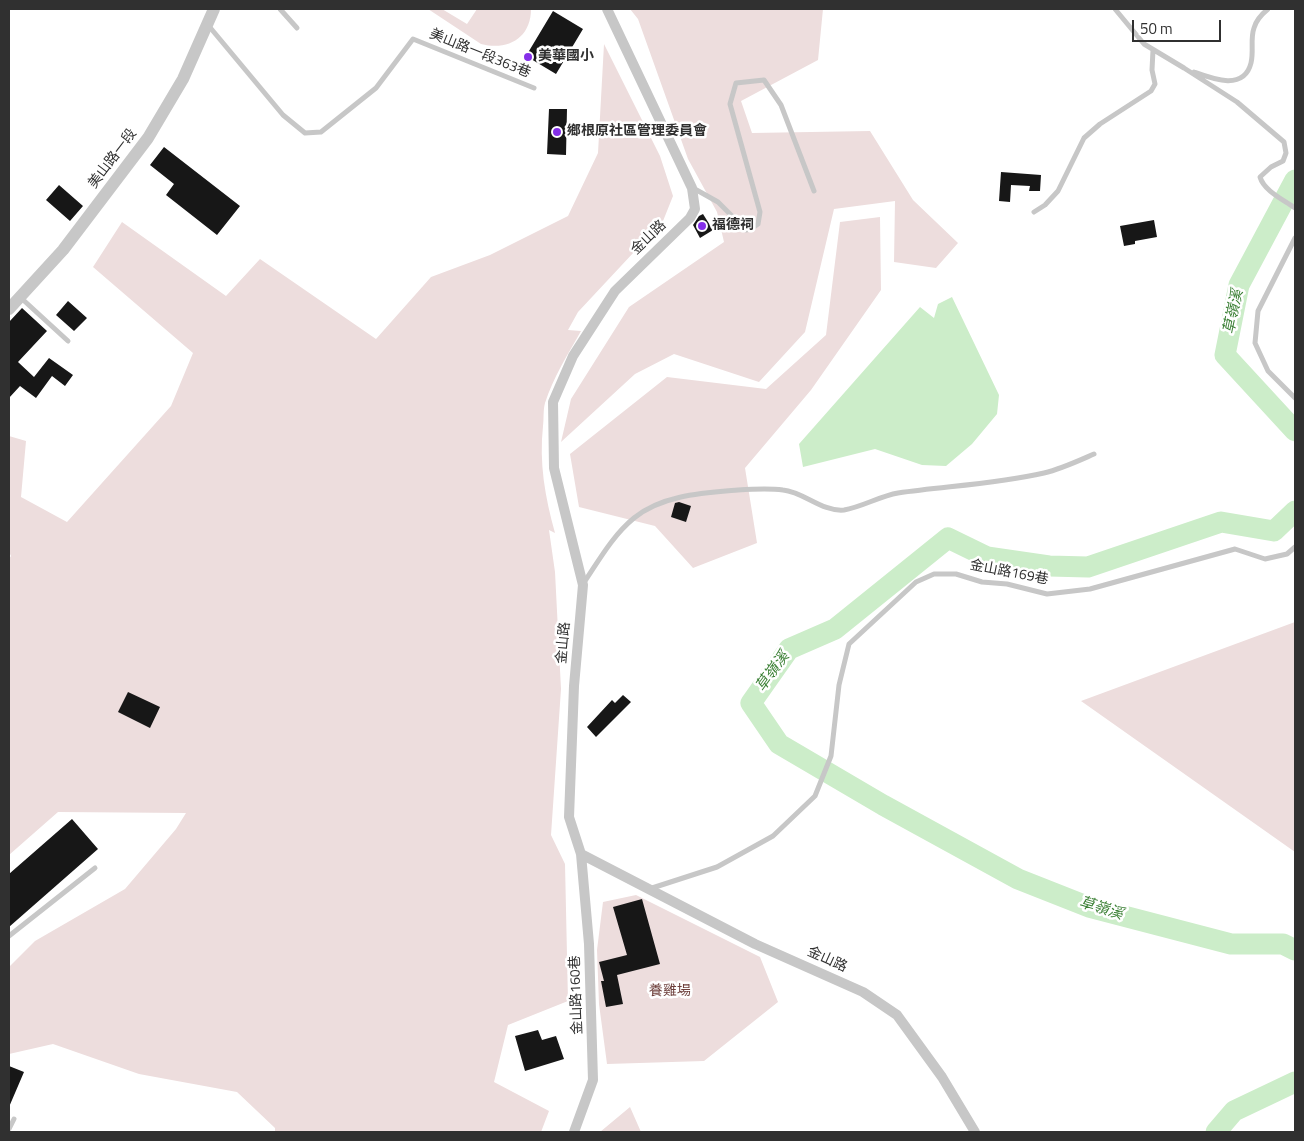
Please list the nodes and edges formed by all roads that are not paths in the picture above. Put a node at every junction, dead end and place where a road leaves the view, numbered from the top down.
1 (214, 9) edge
2 (280, 9) edge
3 (608, 9) edge
4 (1115, 9) edge
5 (1268, 9) edge
6 (206, 23) junction
7 (297, 28) dead end
8 (1153, 50) junction
9 (1184, 68) junction
10 (534, 88) dead end
11 (692, 188) junction
12 (814, 191) dead end
13 (1295, 208) edge
14 (1034, 212) dead end
15 (1295, 238) edge
16 (20, 296) junction
17 (9, 309) edge
18 (68, 341) dead end
19 (1295, 398) edge
20 (1094, 454) dead end
21 (1295, 548) edge
22 (583, 585) junction
23 (581, 854) junction
24 (96, 868) dead end
25 (647, 890) junction
26 (9, 936) edge
27 (14, 1119) dead end
28 (9, 1130) edge
29 (574, 1132) edge
30 (975, 1132) edge

1 - 6 street, 美山路一段
2 - 7 lane
3 - 11 street, 金山路
4 - 8 lane
5 - 9 lane
6 - 10 lane, 美山路一段363巷
6 - 16 street, 美山路一段
8 - 9 lane
8 - 14 lane
9 - 13 lane
11 - 12 lane
11 - 22 street, 金山路
15 - 19 lane
16 - 17 street, 美山路一段
16 - 18 lane
20 - 22 lane
21 - 25 lane, 金山路169巷
22 - 23 street, 金山路
23 - 25 street, 金山路
23 - 29 street, 金山路160巷
24 - 26 lane
25 - 30 street, 金山路
27 - 28 lane

